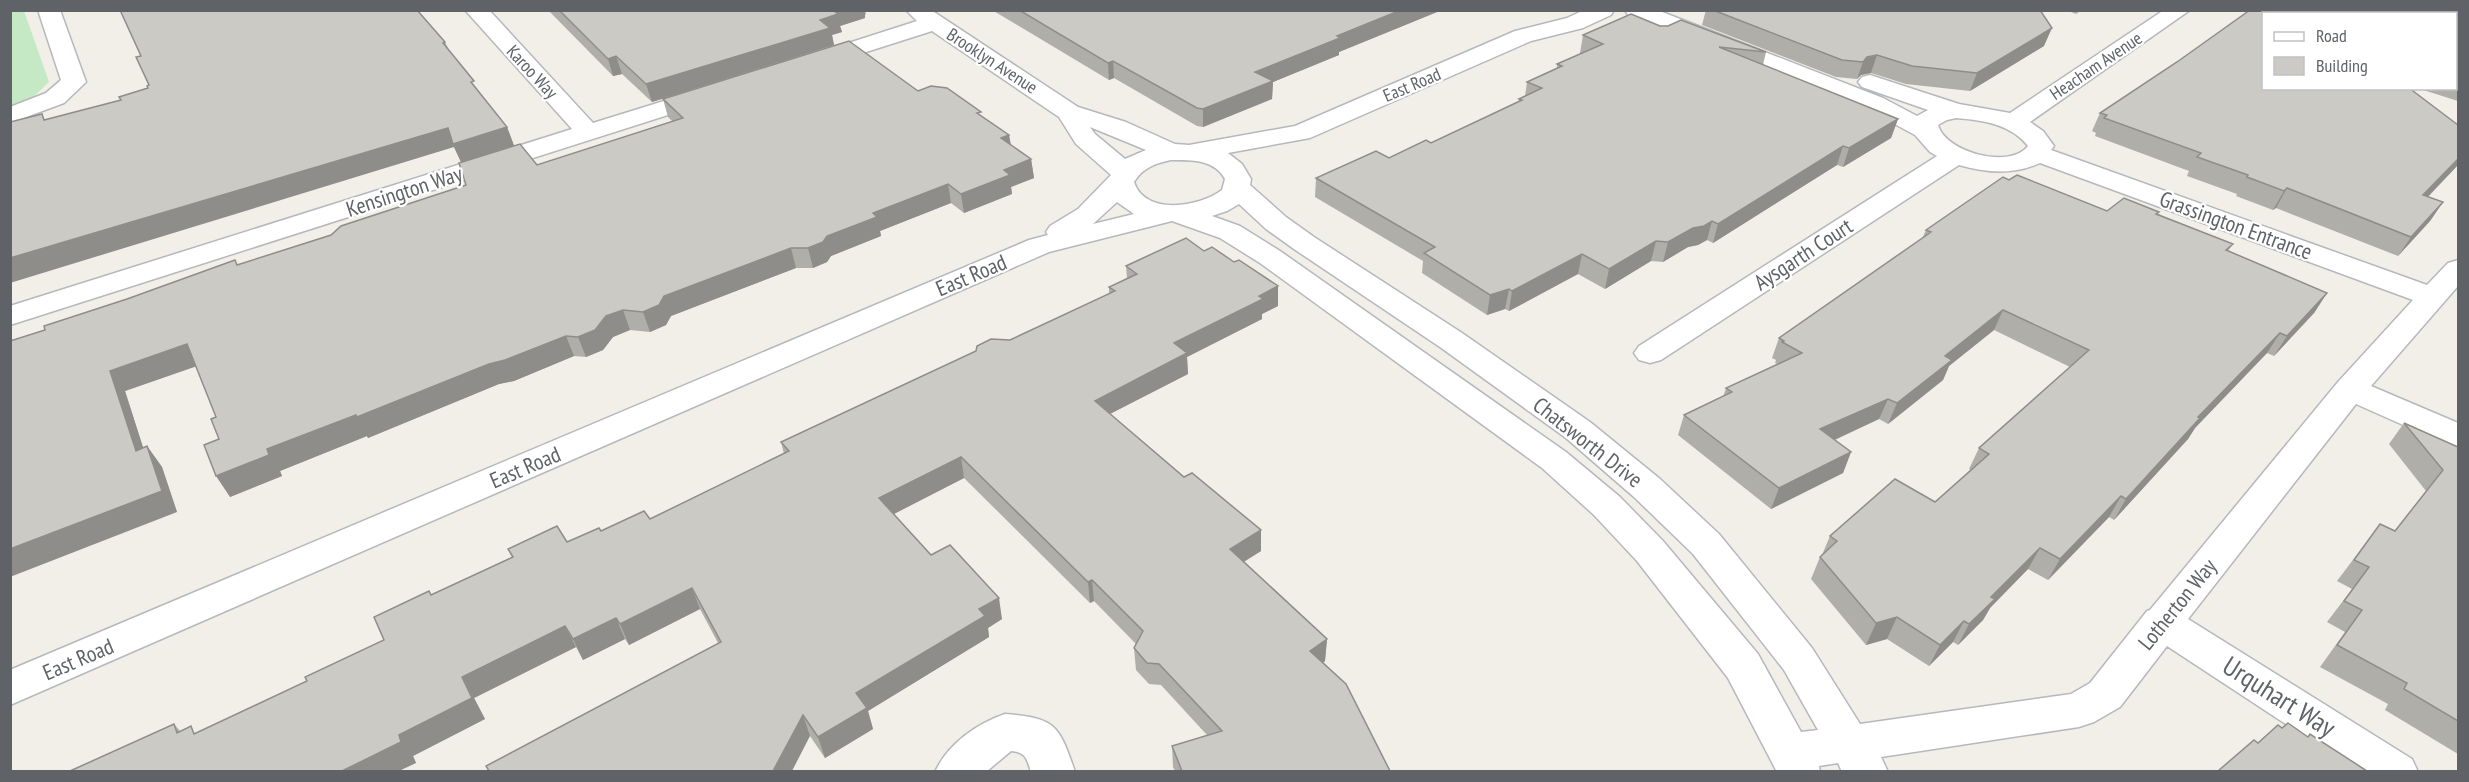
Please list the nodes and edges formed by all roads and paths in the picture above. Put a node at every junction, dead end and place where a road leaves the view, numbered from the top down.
1 (49, 10) edge
2 (476, 10) edge
3 (1564, 10) edge
4 (1603, 10) edge
5 (1636, 10) edge
6 (1687, 10) edge
7 (2179, 10) edge
8 (925, 17) edge
9 (1523, 36) junction
10 (789, 69) edge
11 (734, 87) edge
12 (1956, 111) junction
13 (1069, 112) junction
14 (10, 116) edge
15 (2013, 122) junction
16 (1924, 130) junction
17 (589, 133) junction
18 (1301, 133) junction
19 (1180, 152) junction
20 (2039, 154) junction
21 (1956, 156) junction
22 (1123, 178) junction
23 (1238, 185) junction
24 (1173, 213) junction
25 (1039, 246) junction
26 (2458, 269) edge
27 (2433, 297) junction
28 (10, 316) edge
29 (1451, 340) junction
30 (1650, 353) dead end
31 (1417, 360) junction
32 (2350, 389) junction
33 (2458, 436) edge
34 (2161, 622) junction
35 (10, 688) edge
36 (1858, 758) edge
37 (1794, 762) edge
38 (957, 771) edge
39 (1053, 771) edge
40 (2396, 771) edge

1 - 14 street
2 - 17 street, Karoo Way
3 - 9 street, East Road
4 - 9 street, East Road
5 - 16 street
6 - 12 street
7 - 15 street, Heacham Avenue
8 - 10 street
8 - 13 street, Brooklyn Avenue
9 - 18 street, East Road
11 - 17 street, Kensington Way
12 - 15 street
12 - 16 street
13 - 19 street, Brooklyn Avenue
13 - 22 street, Brooklyn Avenue
15 - 20 street
16 - 21 street
17 - 28 street, Kensington Way
18 - 19 street, East Road
18 - 23 street, East Road
19 - 22 street, East Road
19 - 23 street, Brooklyn Avenue
20 - 21 street
20 - 27 street, Grassington Entrance
21 - 30 street, Aysgarth Court
22 - 24 street, Brooklyn Avenue
22 - 25 street, East Road
23 - 24 street, East Road
23 - 29 street, Chatsworth Drive
24 - 25 street, East Road
24 - 31 street, Chatsworth Drive
25 - 35 street, East Road
26 - 27 street, Lotherton Way
27 - 32 street, Lotherton Way
29 - 31 street
29 - 36 street, Chatsworth Drive
31 - 37 street, Chatsworth Drive
32 - 33 street
32 - 34 street, Lotherton Way
34 - 36 street, Lotherton Way
34 - 40 street, Urquhart Way
36 - 37 street, Lotherton Way
38 - 39 street

